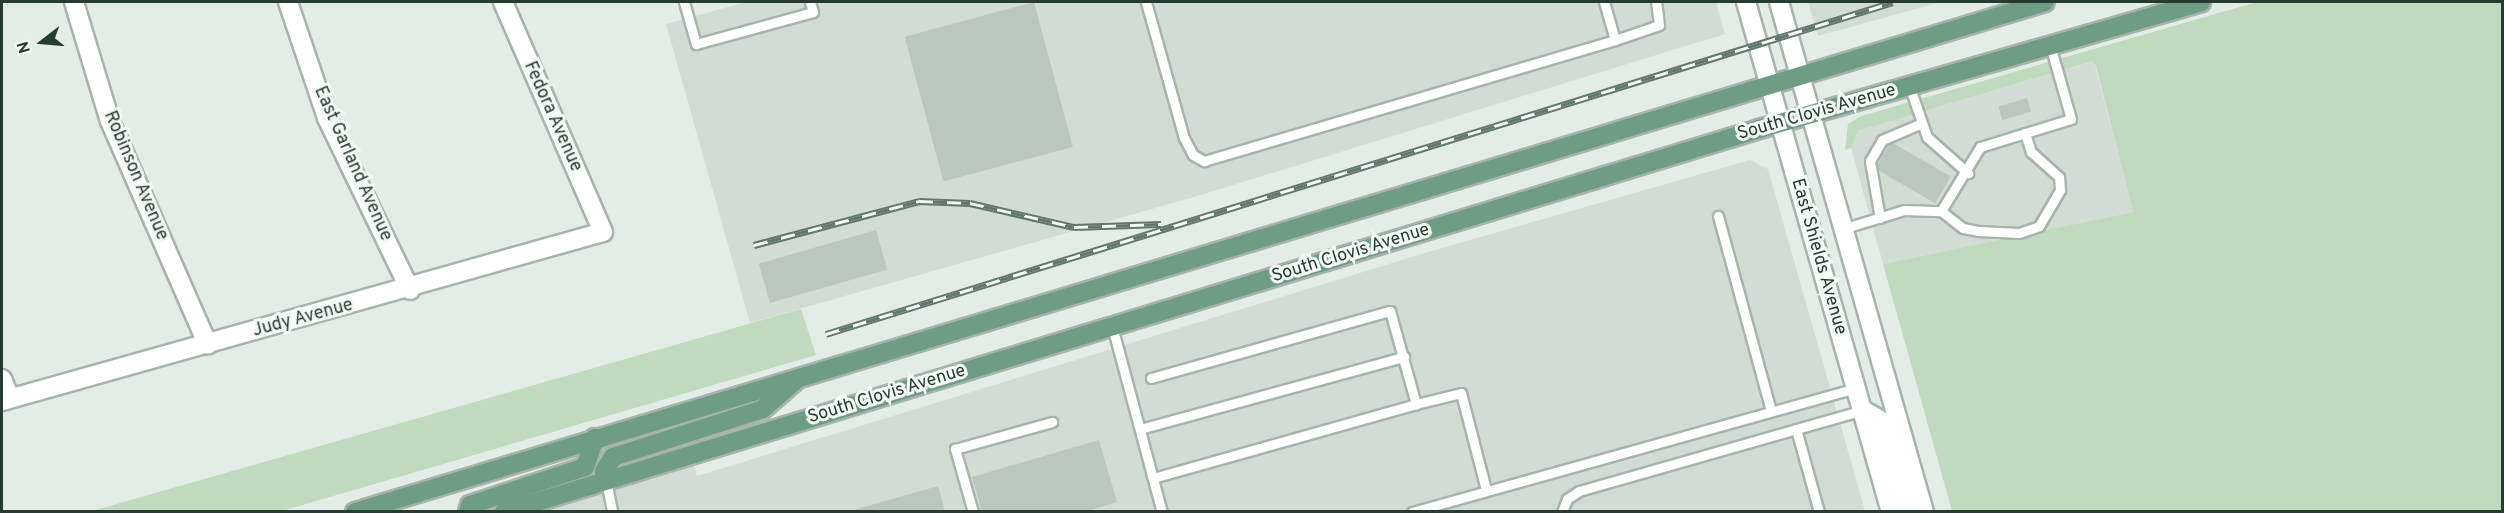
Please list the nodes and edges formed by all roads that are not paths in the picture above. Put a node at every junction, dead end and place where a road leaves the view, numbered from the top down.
1 (74, 2) edge
2 (288, 2) edge
3 (503, 2) edge
4 (684, 2) edge
5 (810, 2) edge
6 (1146, 2) edge
7 (1605, 2) edge
8 (1656, 2) edge
9 (1746, 2) edge
10 (1779, 2) edge
11 (2045, 2) edge
12 (2201, 2) edge
13 (1615, 40) junction
14 (2050, 45) junction
15 (1798, 73) junction
16 (1768, 82) junction
17 (1909, 86) junction
18 (1809, 115) junction
19 (1922, 123) junction
20 (1779, 124) junction
21 (2025, 133) junction
22 (1968, 173) junction
23 (1941, 211) junction
24 (1719, 216) dead end
25 (1880, 218) junction
26 (1842, 229) junction
27 (603, 232) joint
28 (410, 290) junction
29 (1112, 326) junction
30 (208, 345) junction
31 (1404, 357) junction
32 (801, 376) junction
33 (1151, 378) dead end
34 (2, 379) edge
35 (1857, 388) junction
36 (6, 399) edge
37 (1416, 404) junction
38 (1863, 410) junction
39 (1770, 411) junction
40 (1052, 422) dead end
41 (1140, 429) junction
42 (1796, 429) junction
43 (596, 438) junction
44 (1153, 478) junction
45 (606, 480) junction
46 (1486, 490) junction
47 (408, 495) junction
48 (355, 512) edge
49 (389, 512) edge
50 (468, 512) edge
51 (504, 512) edge
52 (612, 512) edge
53 (973, 512) edge
54 (1162, 512) edge
55 (1412, 512) edge
56 (1562, 512) edge
57 (1819, 512) edge
58 (1891, 512) edge
59 (1908, 512) edge
60 (1924, 512) edge

1 - 30 street, Robinson Avenue
2 - 28 street, East Garland Avenue
3 - 27 street, Fedora Avenue
4 - 5 lane
6 - 13 lane
7 - 13 lane
8 - 13 lane
9 - 16 street, East Shields Avenue
10 - 15 street, East Shields Avenue
11 - 15 main road
12 - 14 main road, South Clovis Avenue
14 - 17 main road, South Clovis Avenue
14 - 21 lane
15 - 16 main road
15 - 18 street, East Shields Avenue
16 - 20 street, East Shields Avenue
16 - 32 main road
17 - 18 main road, South Clovis Avenue
17 - 19 lane
18 - 20 main road, South Clovis Avenue
18 - 26 street, East Shields Avenue
19 - 22 lane
19 - 25 lane
20 - 29 main road, South Clovis Avenue
20 - 35 street, East Shields Avenue
21 - 22 lane
21 - 23 lane
22 - 23 lane
23 - 25 lane
24 - 39 lane
25 - 26 lane
26 - 60 street, East Shields Avenue
27 - 28 street, Judy Avenue
28 - 30 street, Judy Avenue
29 - 41 lane
29 - 45 main road, South Clovis Avenue
30 - 36 street, Judy Avenue
31 - 33 lane
31 - 37 lane
31 - 41 lane
32 - 43 main road
32 - 45 main road
34 - 36 street
35 - 38 street, East Shields Avenue
35 - 39 lane
37 - 44 lane
37 - 46 lane
38 - 42 lane
38 - 58 street, East Shields Avenue
38 - 59 street
39 - 46 lane
40 - 53 lane
41 - 44 lane
42 - 56 lane
42 - 57 lane
43 - 47 main road
43 - 50 main road
44 - 54 lane
45 - 51 main road, South Clovis Avenue
45 - 52 lane
46 - 55 lane
47 - 48 main road
47 - 49 main road

